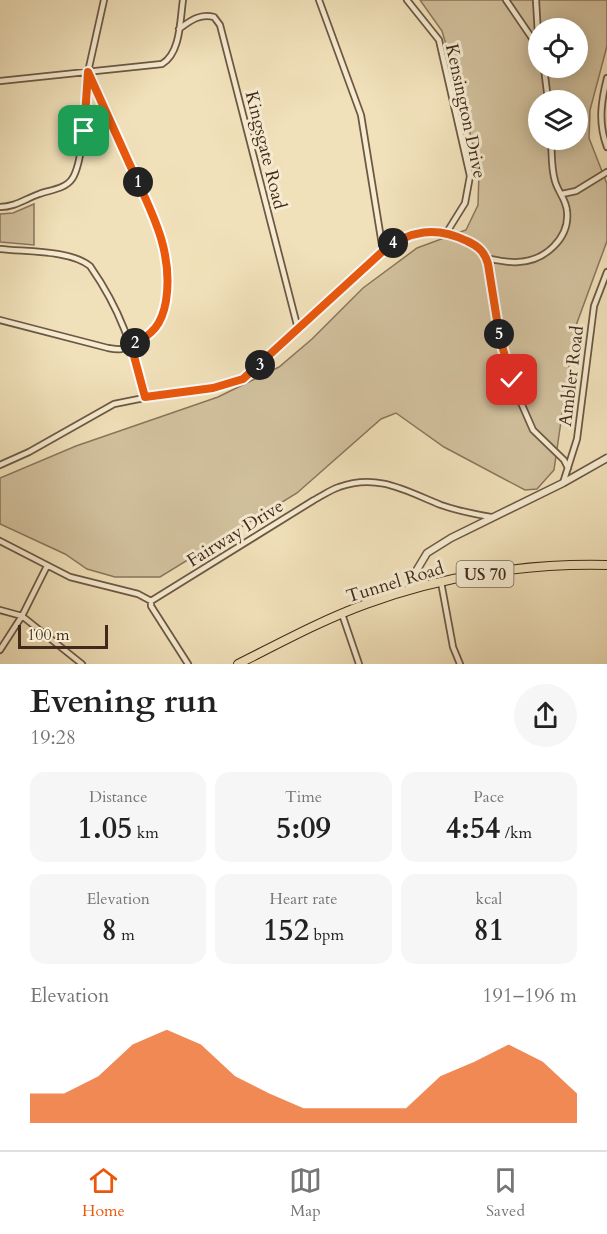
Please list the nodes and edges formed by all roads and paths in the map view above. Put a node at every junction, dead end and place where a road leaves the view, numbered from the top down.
1 (104, 0) edge
2 (183, 0) edge
3 (318, 0) edge
4 (407, 0) edge
5 (506, 0) edge
6 (536, 0) edge
7 (537, 18) edge
8 (179, 29) junction
9 (528, 32) edge
10 (88, 72) junction
11 (607, 78) edge
12 (0, 81) edge
13 (607, 147) edge
14 (552, 150) edge
15 (607, 172) edge
16 (562, 194) junction
17 (0, 207) edge
18 (447, 232) junction
19 (0, 249) edge
20 (383, 251) junction
21 (486, 258) junction
22 (607, 272) edge
23 (0, 320) edge
24 (298, 329) junction
25 (131, 345) junction
26 (145, 397) junction
27 (607, 458) edge
28 (0, 465) edge
29 (568, 468) junction
30 (563, 483) junction
31 (491, 517) junction
32 (0, 541) edge
33 (607, 565) edge
34 (47, 566) junction
35 (441, 582) junction
36 (411, 590) junction
37 (152, 601) junction
38 (0, 610) edge
39 (342, 614) junction
40 (22, 616) junction
41 (0, 650) edge
42 (82, 664) edge
43 (188, 664) edge
44 (238, 664) edge
45 (359, 664) edge
46 (460, 664) edge

1 - 10 street
2 - 8 street
3 - 20 street
4 - 18 street, Kensington Drive
5 - 9 street
6 - 7 street
8 - 10 street
8 - 24 street, Kingsgate Road
10 - 12 street
10 - 17 street
10 - 25 street
11 - 13 street
14 - 16 street
15 - 16 street
16 - 21 street
18 - 20 street
18 - 21 street
19 - 25 street
20 - 24 street
21 - 29 street
22 - 29 street, Ambler Road
23 - 25 street
24 - 26 street
25 - 26 street
26 - 28 street
27 - 30 street
29 - 30 street, Ambler Road
30 - 31 street
31 - 36 street
31 - 37 street, Fairway Drive
32 - 34 street
33 - 35 main road, Tunnel Road / US 70
34 - 37 street
34 - 40 street
35 - 36 main road, Tunnel Road / US 70
35 - 46 street
36 - 39 main road, Tunnel Road / US 70
37 - 43 street
38 - 40 street
39 - 44 main road, Tunnel Road / US 70
39 - 45 street
40 - 41 street
40 - 42 street

